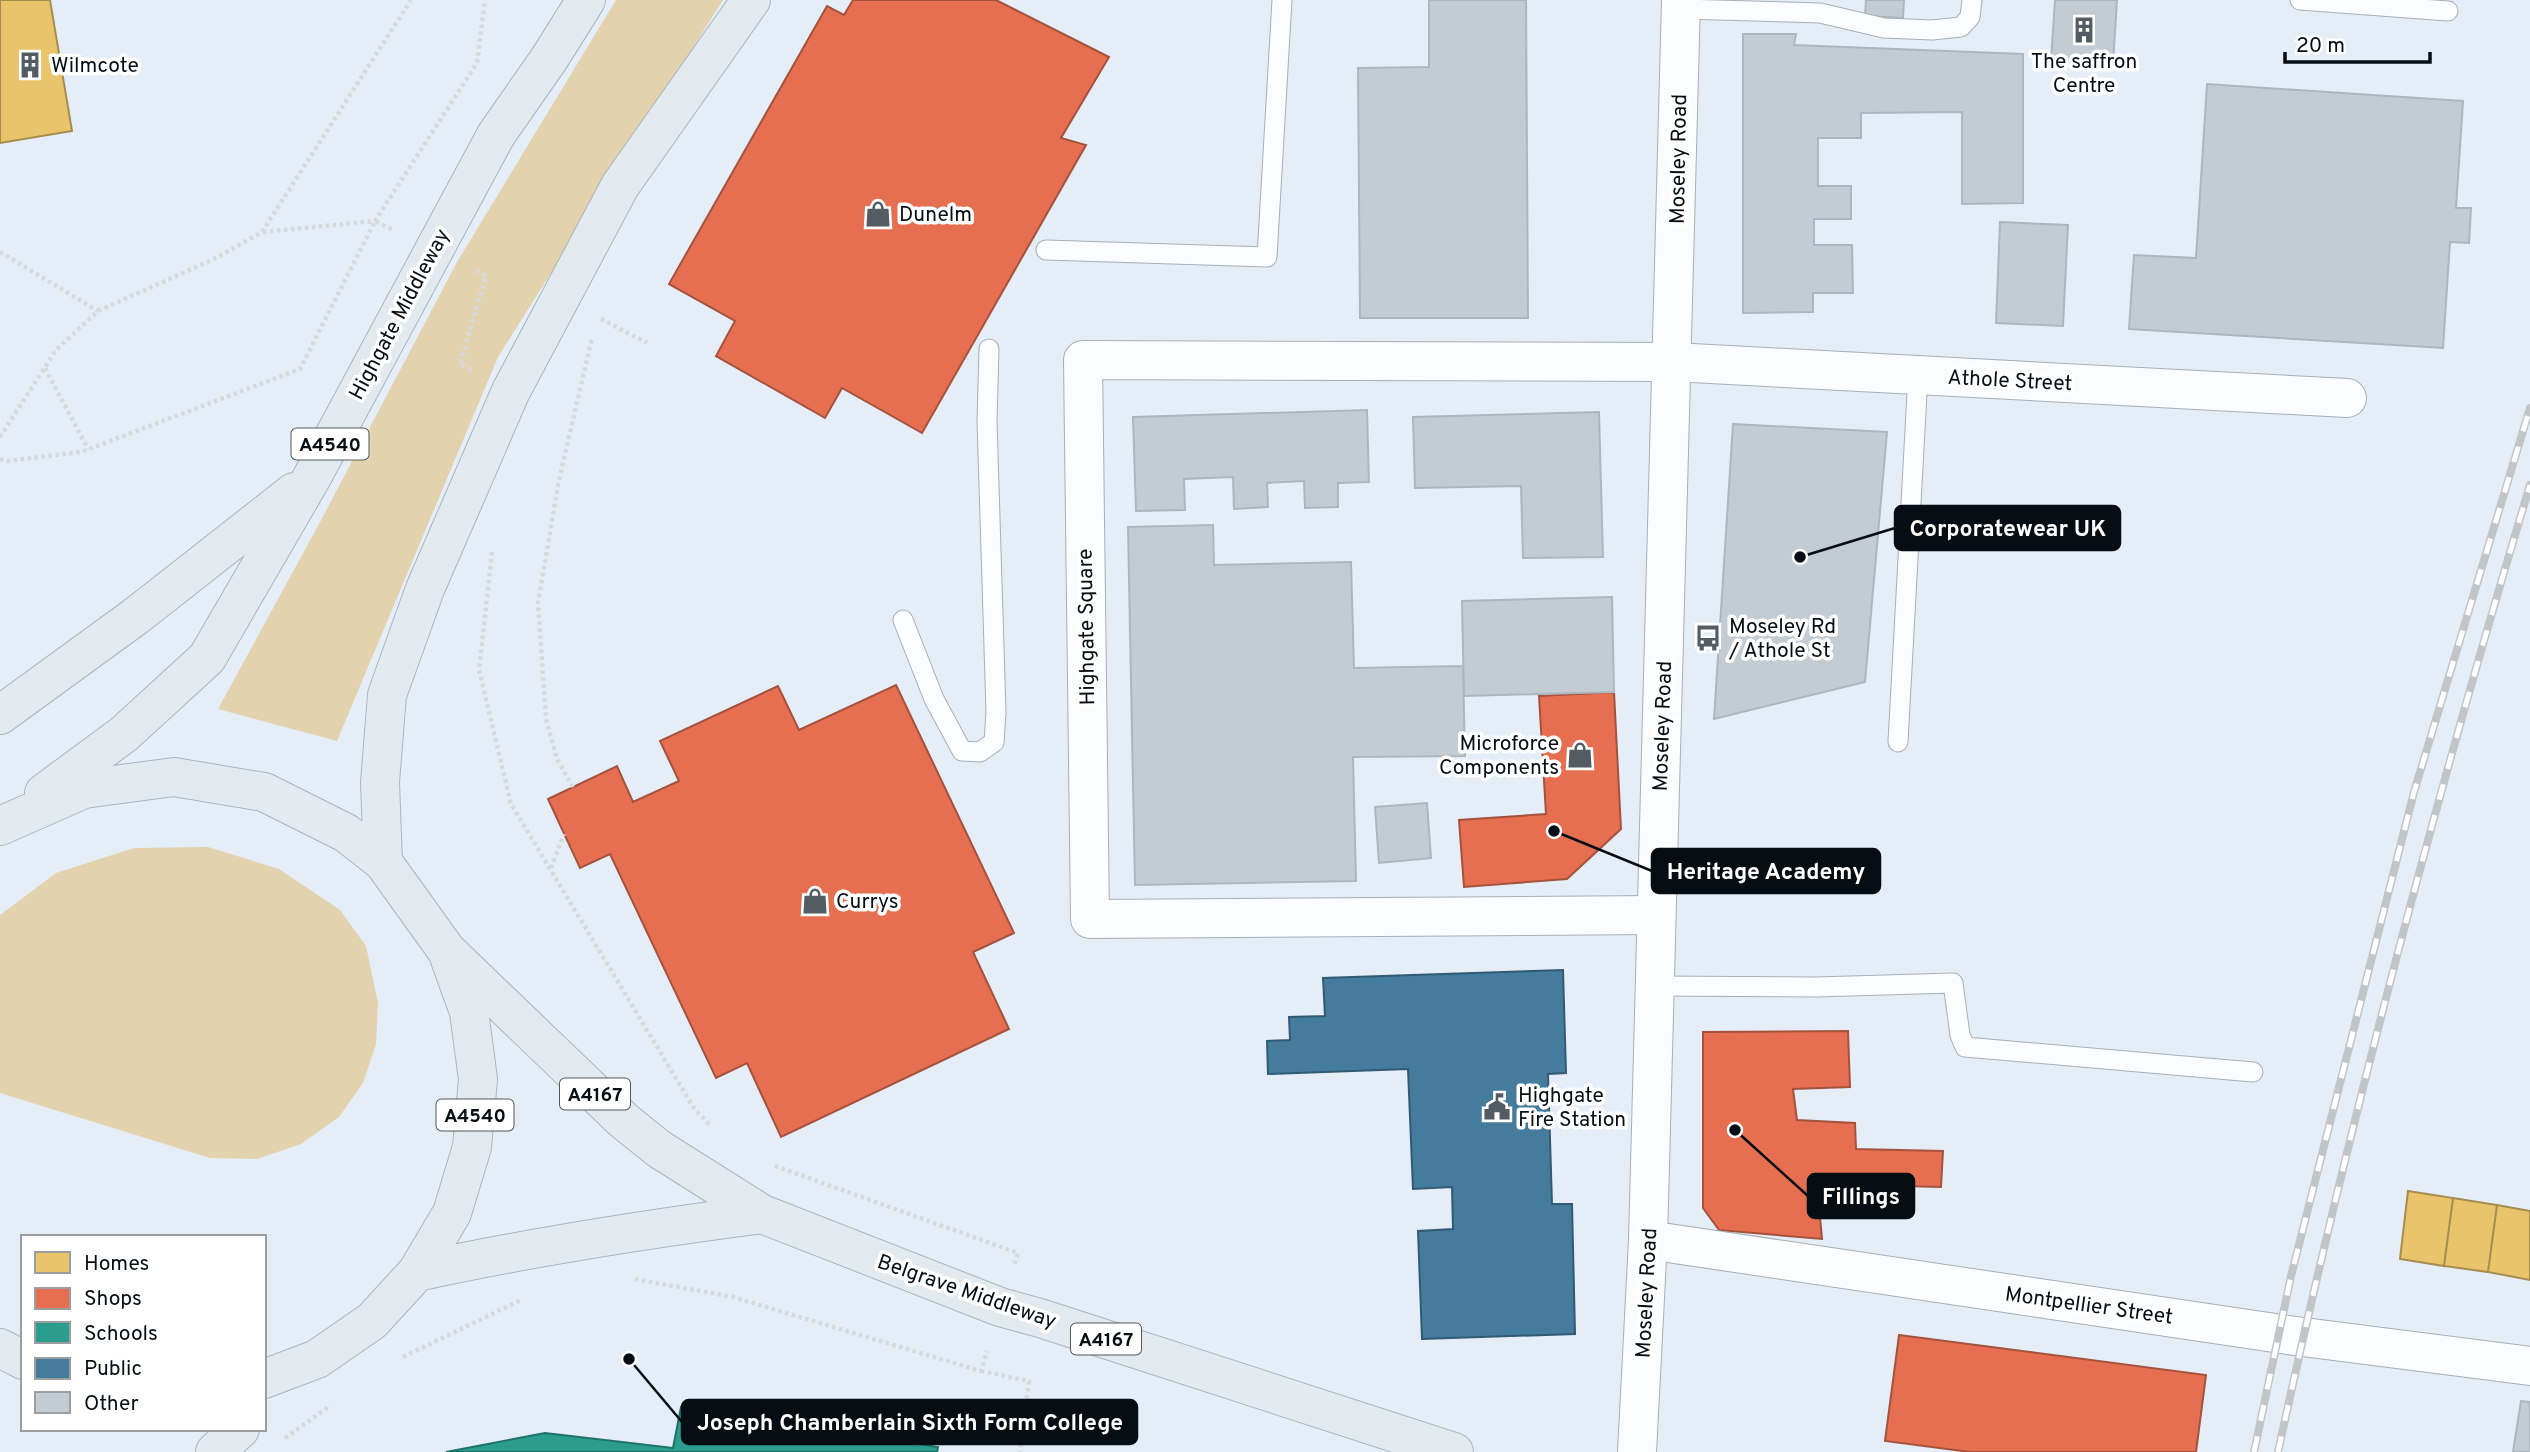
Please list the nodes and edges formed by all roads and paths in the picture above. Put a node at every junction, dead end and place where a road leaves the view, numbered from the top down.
1 (411, 0) edge
2 (485, 0) edge
3 (586, 0) edge
4 (751, 0) edge
5 (1282, 0) edge
6 (1972, 0) edge
7 (2300, 0) edge
8 (1681, 5) edge
9 (2448, 11) dead end
10 (375, 221) junction
11 (262, 232) junction
12 (434, 249) junction
13 (1046, 250) dead end
14 (0, 252) edge
15 (98, 311) junction
16 (647, 343) dead end
17 (989, 349) dead end
18 (1673, 362) junction
19 (45, 368) junction
20 (1918, 375) junction
21 (511, 391) junction
22 (2347, 398) dead end
23 (0, 437) edge
24 (88, 449) junction
25 (0, 459) edge
26 (312, 477) junction
27 (493, 543) dead end
28 (904, 620) dead end
29 (0, 715) edge
30 (1898, 742) dead end
31 (573, 787) dead end
32 (0, 825) edge
33 (564, 834) dead end
34 (383, 862) junction
35 (551, 869) junction
36 (1656, 915) junction
37 (447, 951) junction
38 (1655, 986) junction
39 (2253, 1072) dead end
40 (712, 1127) dead end
41 (763, 1162) dead end
42 (762, 1214) junction
43 (1648, 1240) junction
44 (417, 1272) junction
45 (633, 1279) dead end
46 (523, 1298) dead end
47 (1000, 1307) junction
48 (0, 1348) edge
49 (21, 1359) edge
50 (317, 1359) junction
51 (393, 1364) dead end
52 (2530, 1366) edge
53 (981, 1371) junction
54 (266, 1379) edge
55 (337, 1401) dead end
56 (266, 1405) edge
57 (238, 1431) edge
58 (277, 1445) dead end
59 (215, 1452) edge
60 (1020, 1452) edge
61 (1454, 1452) edge
62 (1637, 1452) edge

1 - 11 path
2 - 10 path
3 - 12 highway, Highgate Middleway / A4540
4 - 21 highway
5 - 13 lane
6 - 8 lane
7 - 9 lane
8 - 18 street, Moseley Road
10 - 11 path
10 - 12 path
10 - 24 path
11 - 15 path
12 - 21 path
12 - 26 highway, Highgate Middleway / A4540
14 - 15 path
15 - 19 path
16 - 31 path
17 - 28 lane
18 - 20 street, Athole Street
18 - 36 street, Moseley Road
18 - 36 street, Highgate Square
19 - 23 path
19 - 24 path
20 - 22 street, Athole Street
20 - 30 lane
21 - 34 highway
24 - 25 path
26 - 29 highway
26 - 32 highway, Highgate Middleway / A4540
27 - 35 path
32 - 34 highway, A4540
33 - 35 path
34 - 37 highway, A4540
35 - 40 path
36 - 38 street, Moseley Road
37 - 42 highway, Belgrave Middleway / A4167
37 - 44 highway, A4540
38 - 39 lane
38 - 43 street, Moseley Road
41 - 47 path
42 - 44 highway, Belgrave Middleway / A4167
42 - 47 highway, Belgrave Middleway / A4167
43 - 52 street, Montpellier Street
43 - 62 street, Moseley Road
44 - 50 highway, A4540
45 - 53 path
46 - 51 path
47 - 53 path
47 - 61 highway, Belgrave Middleway / A4167
48 - 49 highway
50 - 54 highway, A4540
50 - 56 highway
53 - 60 path
55 - 58 path
57 - 59 highway

